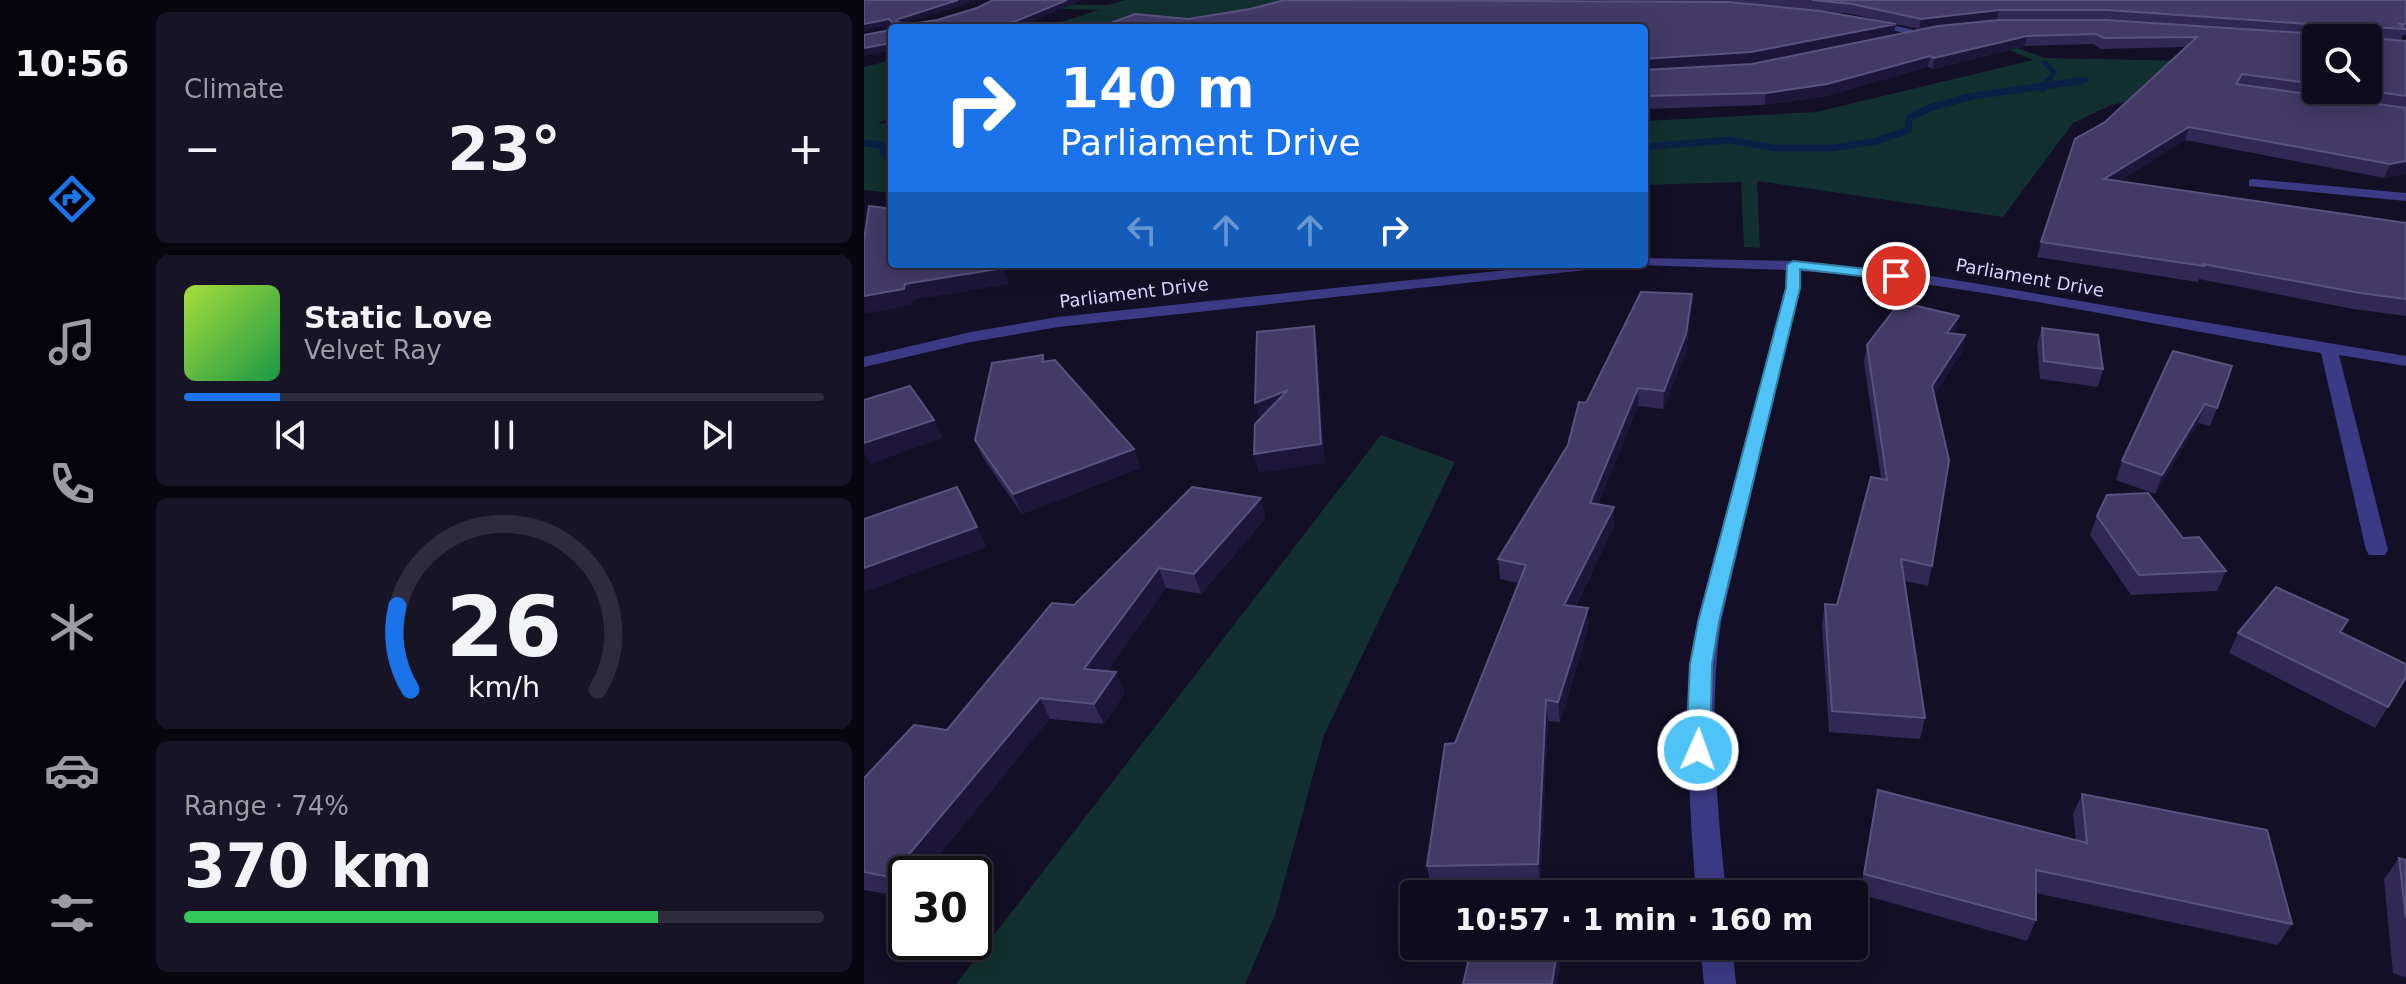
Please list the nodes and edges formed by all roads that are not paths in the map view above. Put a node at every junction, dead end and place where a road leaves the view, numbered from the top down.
1 (1575, 3) edge
2 (1445, 4) edge
3 (1859, 19) edge
4 (1889, 41) edge
5 (2253, 183) dead end
6 (2406, 197) edge
7 (1648, 262) edge
8 (1793, 265) junction
9 (1566, 268) edge
10 (2329, 350) junction
11 (2406, 361) edge
12 (864, 362) edge
13 (2377, 550) dead end
14 (1710, 880) edge
15 (1717, 960) edge
16 (1720, 984) edge

1 - 2 street
3 - 4 street
5 - 6 street
7 - 8 street, Parliament Drive
8 - 10 street, Parliament Drive
8 - 14 street
9 - 12 street, Parliament Drive
10 - 11 street, Parliament Drive
10 - 13 street
15 - 16 street

